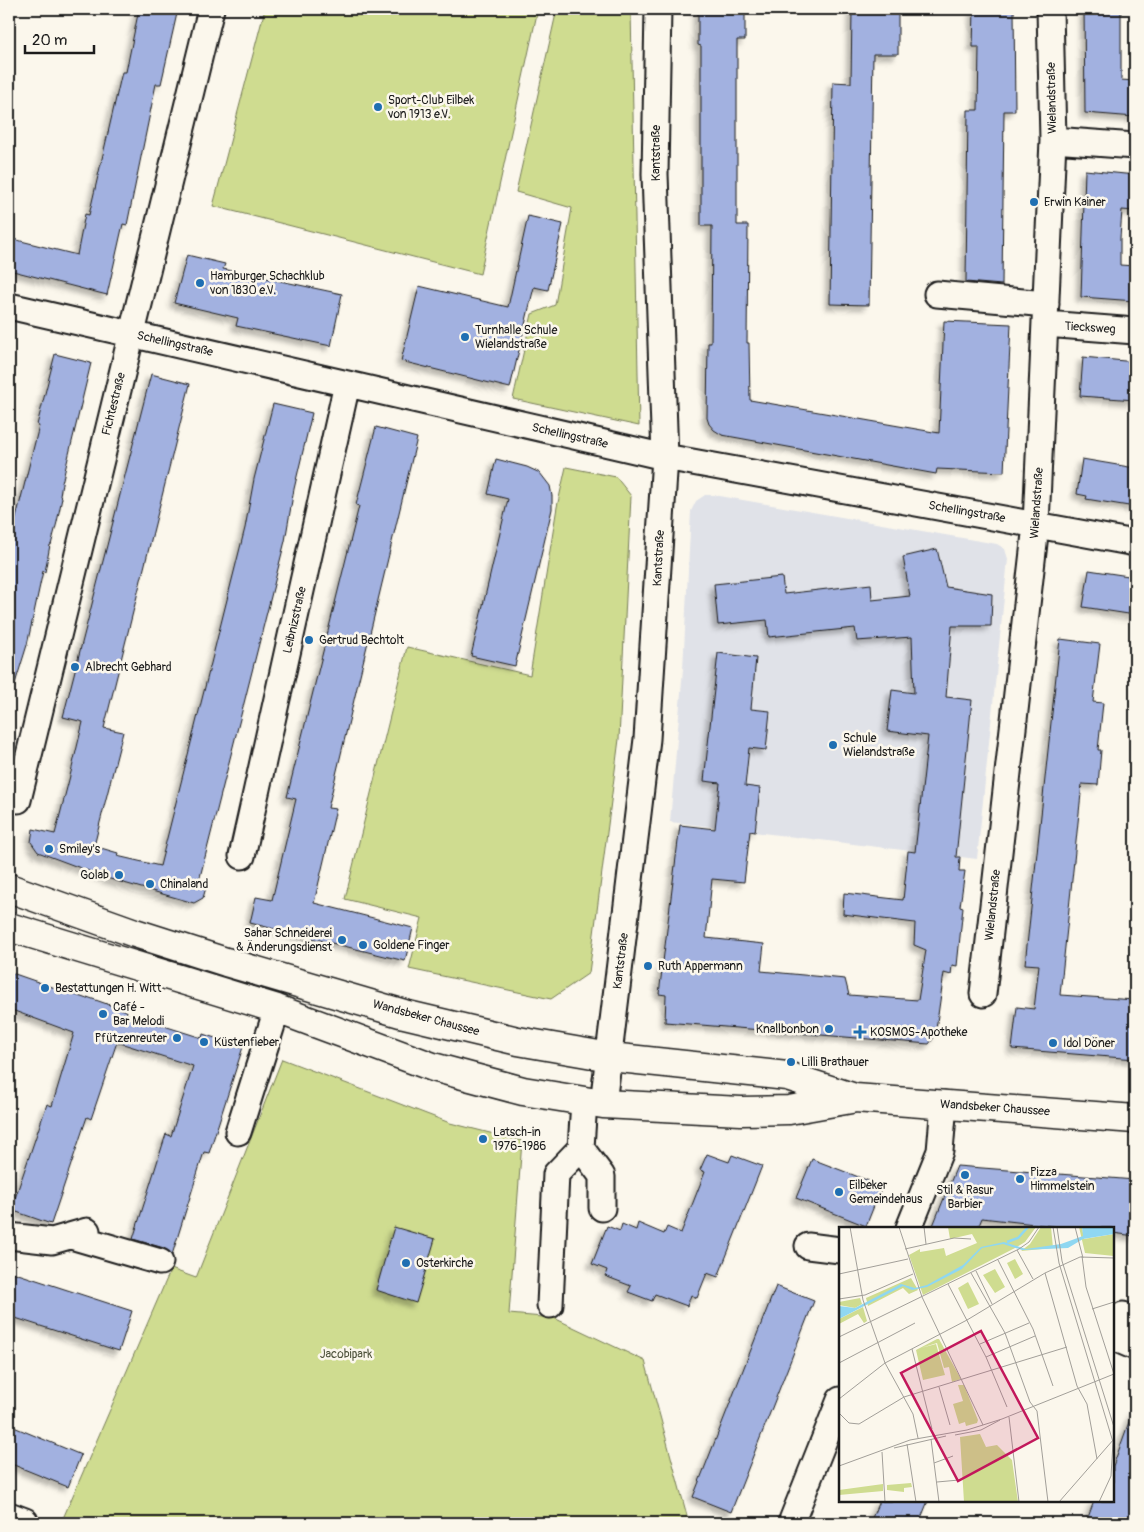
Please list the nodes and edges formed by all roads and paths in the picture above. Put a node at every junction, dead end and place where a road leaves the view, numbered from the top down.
1 (211, 9) edge
2 (658, 9) edge
3 (1050, 9) edge
4 (1053, 140) junction
5 (1135, 146) edge
6 (937, 294) dead end
7 (9, 306) edge
8 (1046, 314) junction
9 (1135, 331) edge
10 (131, 334) junction
11 (347, 384) junction
12 (664, 457) junction
13 (1036, 525) junction
14 (1135, 543) edge
15 (18, 800) dead end
16 (242, 856) dead end
17 (9, 888) edge
18 (9, 927) edge
19 (983, 994) dead end
20 (277, 1009) junction
21 (610, 1057) junction
22 (855, 1098) junction
23 (593, 1103) junction
24 (944, 1104) junction
25 (1135, 1119) edge
26 (238, 1132) dead end
27 (581, 1148) junction
28 (602, 1208) dead end
29 (909, 1227) edge
30 (9, 1236) edge
31 (808, 1246) dead end
32 (839, 1250) edge
33 (160, 1262) dead end
34 (550, 1305) dead end
35 (1124, 1315) dead end
36 (1135, 1346) edge
37 (839, 1403) edge
38 (791, 1523) edge

1 - 10 street, Fichtestraße
2 - 12 street, Kantstraße
3 - 4 street, Wielandstraße
4 - 5 street
4 - 8 street, Wielandstraße
6 - 8 street, Tiecksweg
7 - 10 street, Schellingstraße
8 - 9 street, Tiecksweg
8 - 13 street, Wielandstraße
10 - 11 street, Schellingstraße
10 - 15 street, Fichtestraße
11 - 12 street, Schellingstraße
11 - 16 street, Leibnizstraße
12 - 13 street, Schellingstraße
12 - 21 street, Kantstraße
13 - 14 street, Schellingstraße
13 - 19 street, Wielandstraße
17 - 21 main road, Wandsbeker Chaussee
18 - 20 main road, Wandsbeker Chaussee
20 - 23 main road, Wandsbeker Chaussee
20 - 26 street
21 - 22 main road, Wandsbeker Chaussee
21 - 23 street, Kantstraße
22 - 23 main road, Wandsbeker Chaussee
22 - 24 main road, Wandsbeker Chaussee
23 - 27 street, Kantstraße
24 - 25 main road, Wandsbeker Chaussee
24 - 29 street
27 - 28 street
27 - 34 street
30 - 33 street
31 - 32 street
35 - 36 street
37 - 38 street

